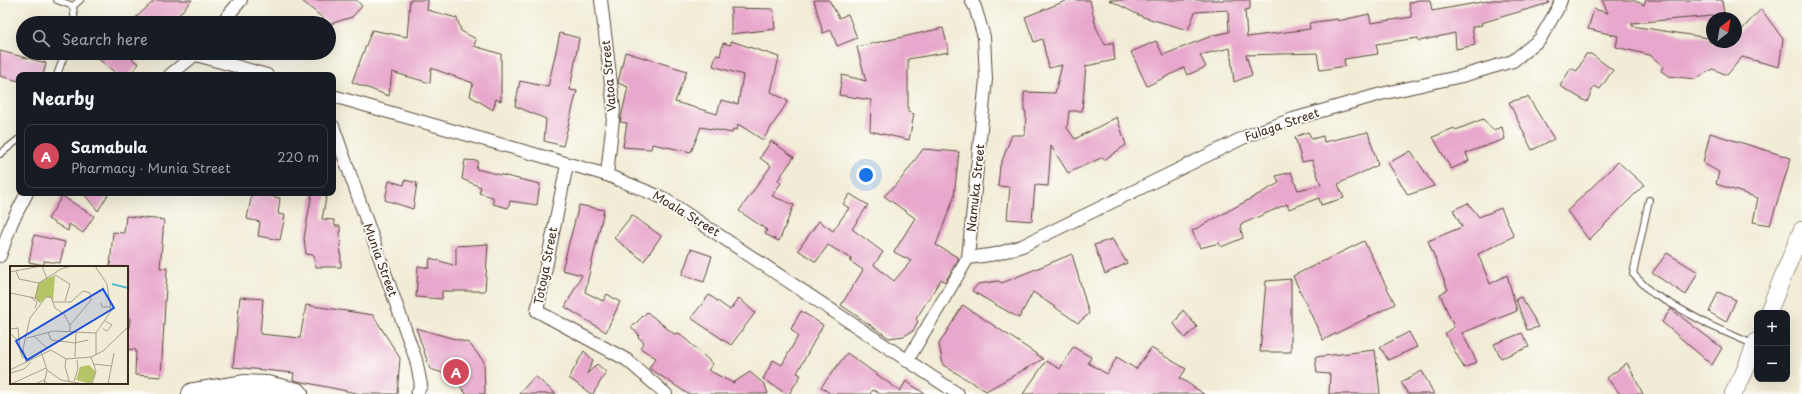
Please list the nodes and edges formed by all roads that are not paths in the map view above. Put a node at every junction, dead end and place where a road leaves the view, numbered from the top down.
1 (57, 0) edge
2 (80, 0) edge
3 (241, 0) edge
4 (601, 0) edge
5 (971, 0) edge
6 (1561, 0) edge
7 (73, 6) junction
8 (74, 16) edge
9 (228, 16) edge
10 (62, 60) edge
11 (189, 60) edge
12 (217, 60) edge
13 (58, 72) edge
14 (174, 72) edge
15 (257, 72) edge
16 (336, 97) edge
17 (336, 134) edge
18 (16, 141) edge
19 (0, 154) edge
20 (566, 164) junction
21 (607, 176) junction
22 (25, 196) edge
23 (1649, 200) dead end
24 (1802, 230) edge
25 (0, 256) edge
26 (968, 258) junction
27 (1769, 310) edge
28 (1754, 342) edge
29 (1755, 346) edge
30 (907, 361) junction
31 (192, 394) edge
32 (297, 394) edge
33 (417, 394) edge
34 (666, 394) edge
35 (958, 394) edge
36 (1733, 394) edge

1 - 7 lane
2 - 7 lane
3 - 9 street
4 - 21 street, Vatoa Street
5 - 26 street, Namuka Street
6 - 26 street, Fulaga Street
7 - 8 lane
10 - 13 lane
11 - 14 street
12 - 15 street
16 - 20 street, Moala Street
17 - 33 street, Munia Street
18 - 19 lane
20 - 21 street, Moala Street
20 - 34 street, Totoya Street
21 - 30 street, Moala Street
22 - 25 street
23 - 28 lane
24 - 27 main road
26 - 30 street, Namuka Street
29 - 36 main road
30 - 35 street, Moala Street
31 - 32 highway

